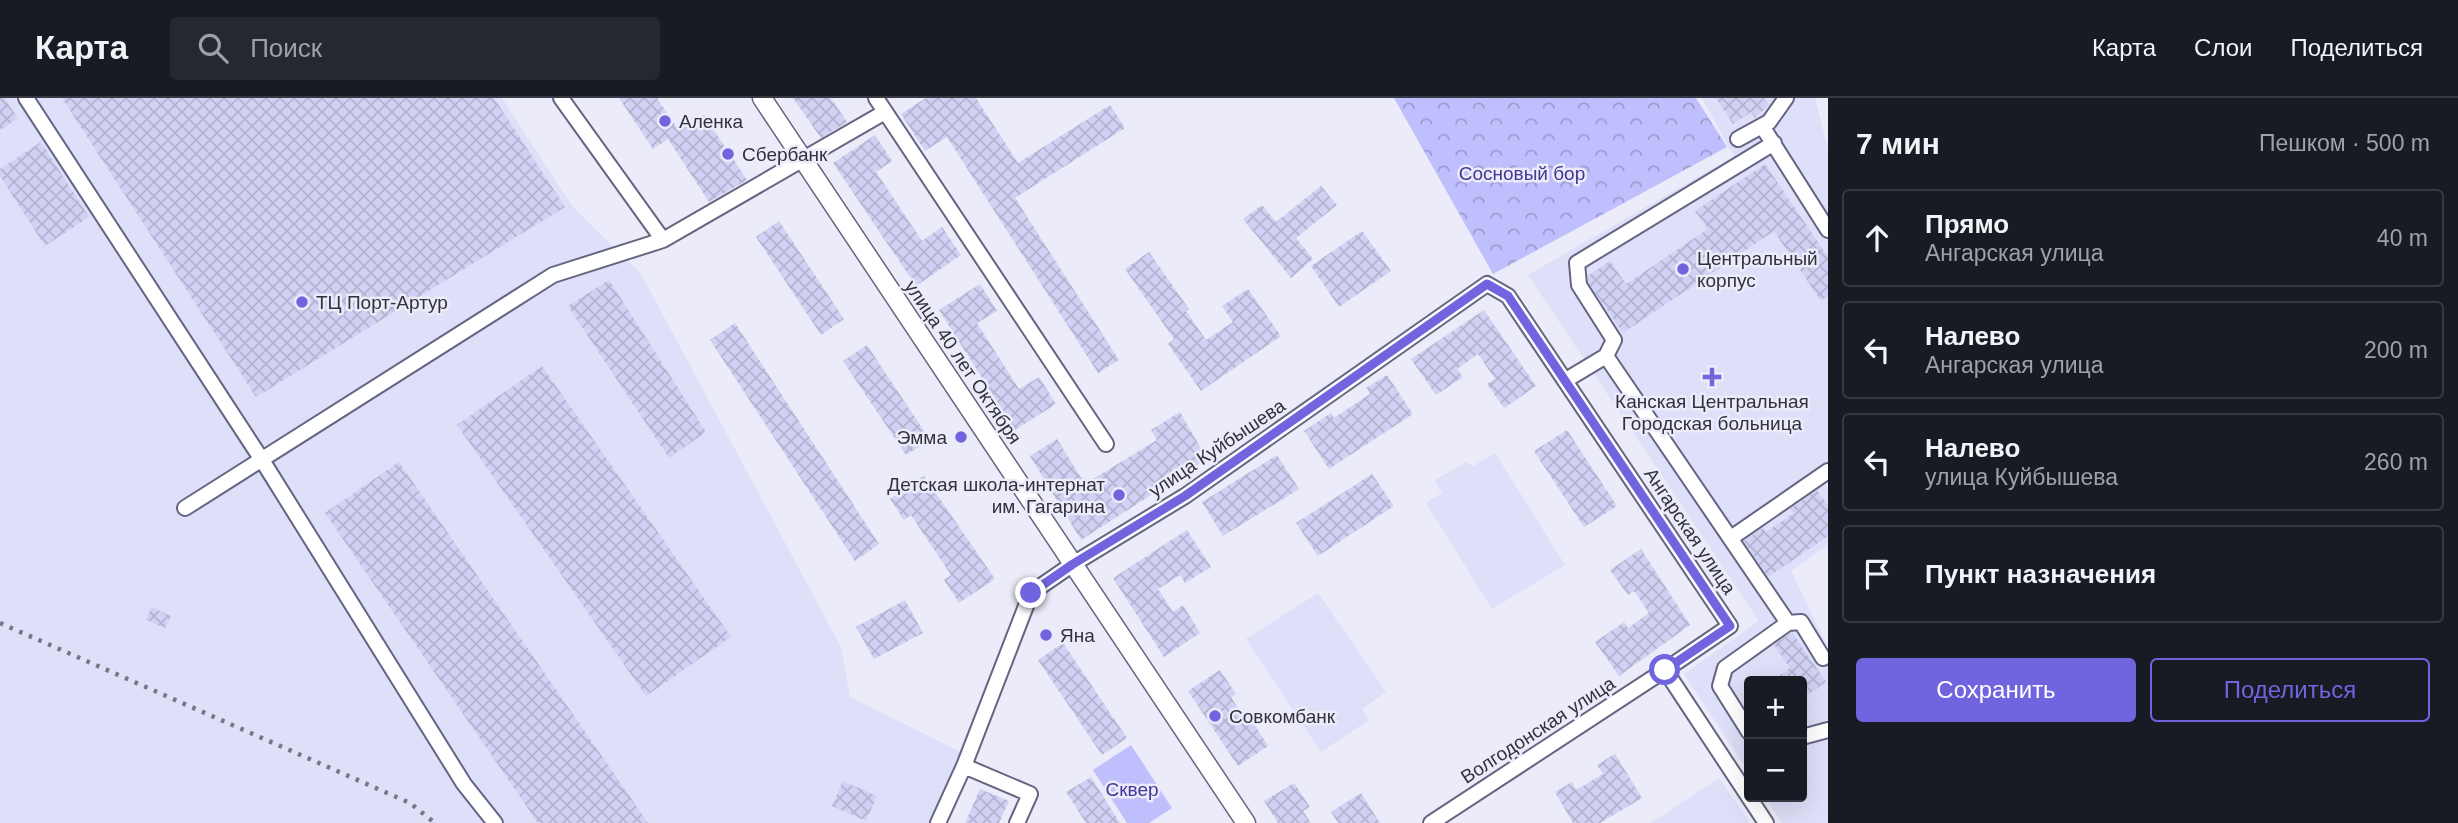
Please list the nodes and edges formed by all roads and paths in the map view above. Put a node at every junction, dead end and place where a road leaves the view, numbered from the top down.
1 (26, 98) edge
2 (562, 98) edge
3 (762, 98) edge
4 (876, 98) edge
5 (1786, 98) edge
6 (885, 112) junction
7 (1762, 126) junction
8 (1738, 139) dead end
9 (1774, 143) junction
10 (803, 159) junction
11 (1828, 230) edge
12 (663, 240) junction
13 (1487, 284) joint
14 (1606, 356) junction
15 (1566, 380) junction
16 (1105, 444) dead end
17 (262, 460) junction
18 (1828, 471) edge
19 (185, 508) dead end
20 (1731, 538) junction
21 (1073, 564) junction
22 (1788, 623) junction
23 (1823, 658) dead end
24 (1665, 670) junction
25 (1744, 724) edge
26 (1828, 730) edge
27 (1807, 736) edge
28 (964, 766) junction
29 (495, 823) edge
30 (939, 823) edge
31 (1017, 823) edge
32 (1246, 823) edge
33 (1431, 823) edge
34 (1766, 823) edge

1 - 17 street
2 - 12 street
3 - 10 main road, улица 40 лет Октября
4 - 6 street
5 - 7 street
6 - 10 street
6 - 16 street
7 - 8 street
7 - 9 street
9 - 11 street
9 - 14 street
10 - 12 street
10 - 21 main road, улица 40 лет Октября
12 - 17 street
13 - 15 street, Ангарская улица
13 - 21 street, улица Куйбышева
14 - 15 street
14 - 20 street
15 - 24 street, Ангарская улица
17 - 19 street
17 - 29 street
18 - 20 street
20 - 22 street
21 - 28 street, улица Куйбышева
21 - 32 main road, улица 40 лет Октября
22 - 23 street
22 - 25 street
24 - 33 street, Волгодонская улица
24 - 34 street
26 - 27 street
28 - 30 street, улица Куйбышева
28 - 31 street

